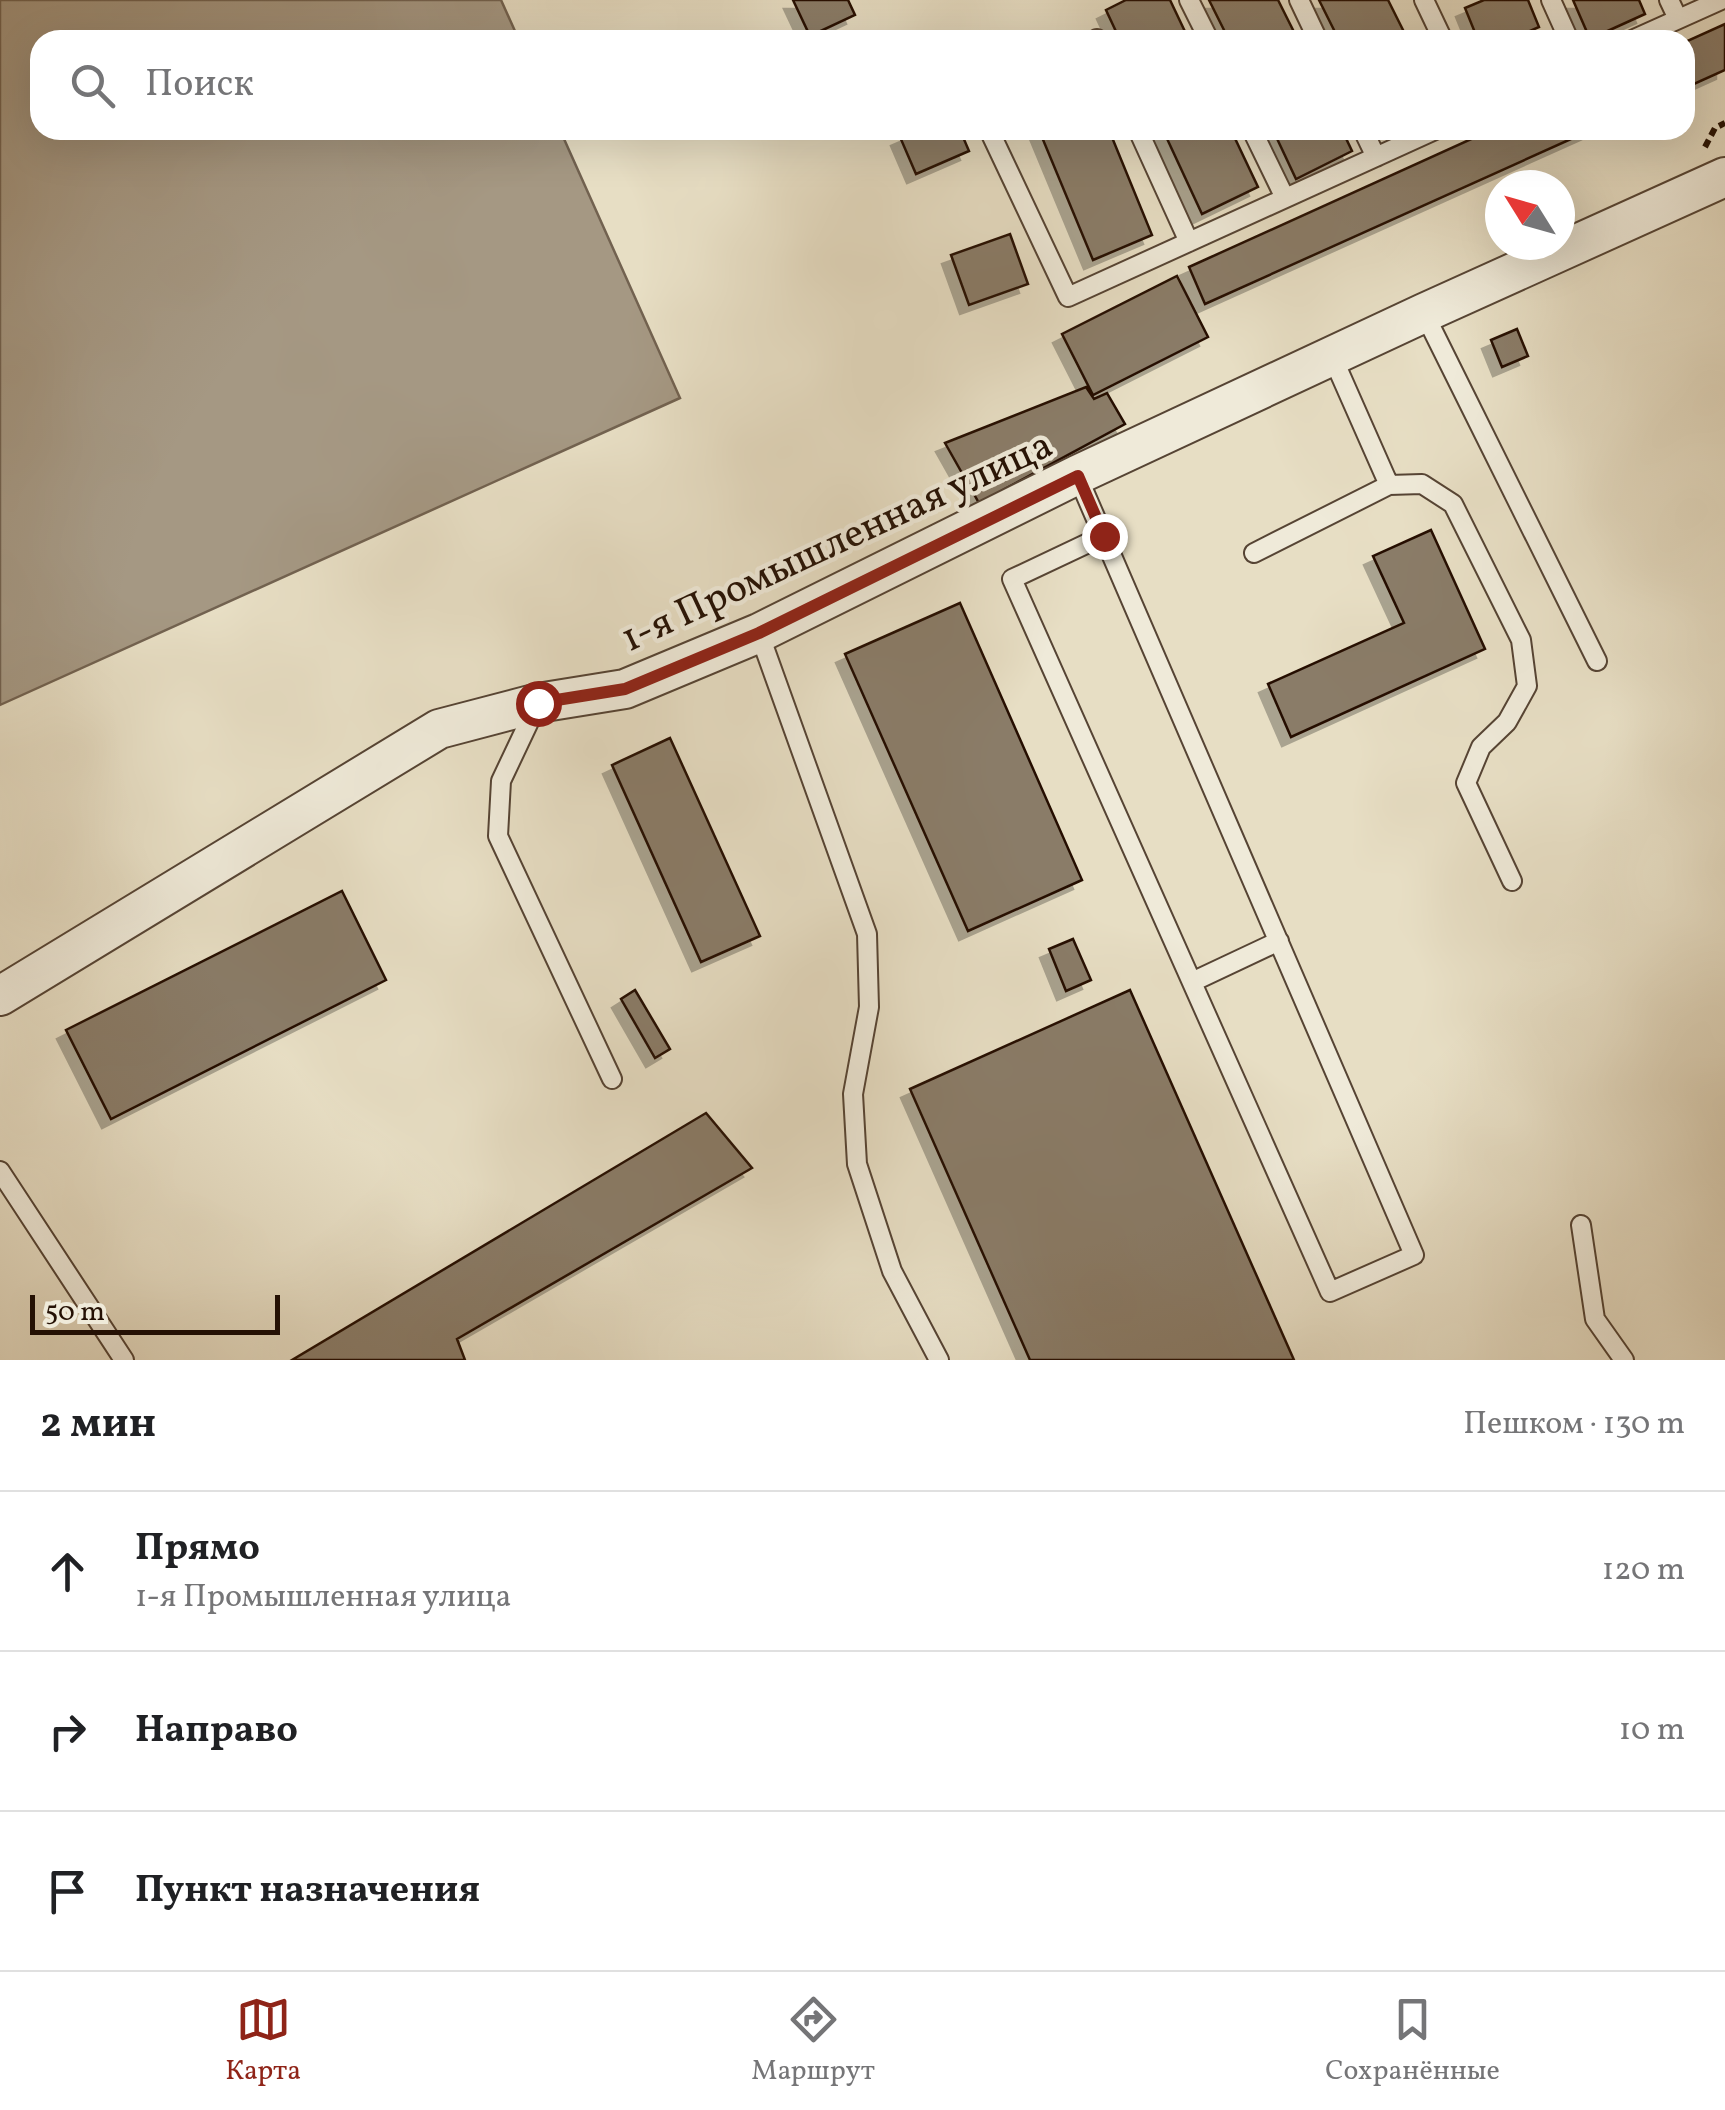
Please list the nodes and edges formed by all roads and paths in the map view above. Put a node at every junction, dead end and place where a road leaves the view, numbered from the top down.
1 (1190, 0) edge
2 (1298, 0) edge
3 (1424, 0) edge
4 (1551, 0) edge
5 (1669, 0) edge
6 (1720, 0) edge
7 (1678, 19) junction
8 (1204, 30) edge
9 (1313, 30) edge
10 (1438, 30) edge
11 (1564, 30) edge
12 (1654, 30) edge
13 (994, 140) edge
14 (1143, 140) edge
15 (1257, 140) edge
16 (1367, 140) edge
17 (1413, 140) edge
18 (1376, 157) junction
19 (1725, 178) edge
20 (1285, 198) junction
21 (1189, 242) junction
22 (1424, 313) junction
23 (1332, 356) junction
24 (1078, 476) junction
25 (1389, 485) junction
26 (1104, 536) junction
27 (1254, 553) dead end
28 (759, 633) junction
29 (1598, 661) dead end
30 (538, 703) junction
31 (1512, 881) dead end
32 (1279, 941) junction
33 (1192, 982) junction
34 (0, 996) edge
35 (612, 1079) dead end
36 (1, 1178) edge
37 (1581, 1225) dead end
38 (124, 1360) edge
39 (939, 1360) edge
40 (1624, 1360) edge

1 - 8 lane
2 - 9 lane
3 - 10 lane
4 - 11 lane
5 - 7 lane
6 - 7 lane
7 - 12 lane
13 - 21 lane
14 - 21 lane
15 - 20 lane
16 - 18 lane
17 - 18 lane
18 - 20 lane
19 - 22 street, 1-я Промышленная улица
20 - 21 lane
22 - 23 street, 1-я Промышленная улица
22 - 29 lane
23 - 24 street, 1-я Промышленная улица
23 - 25 lane
24 - 26 lane
24 - 28 street, 1-я Промышленная улица
25 - 27 lane
25 - 31 lane
26 - 32 lane
26 - 33 lane
28 - 30 street, 1-я Промышленная улица
28 - 39 lane
30 - 34 street, 1-я Промышленная улица
30 - 35 lane
32 - 33 lane
32 - 33 lane
36 - 38 lane
37 - 40 lane

